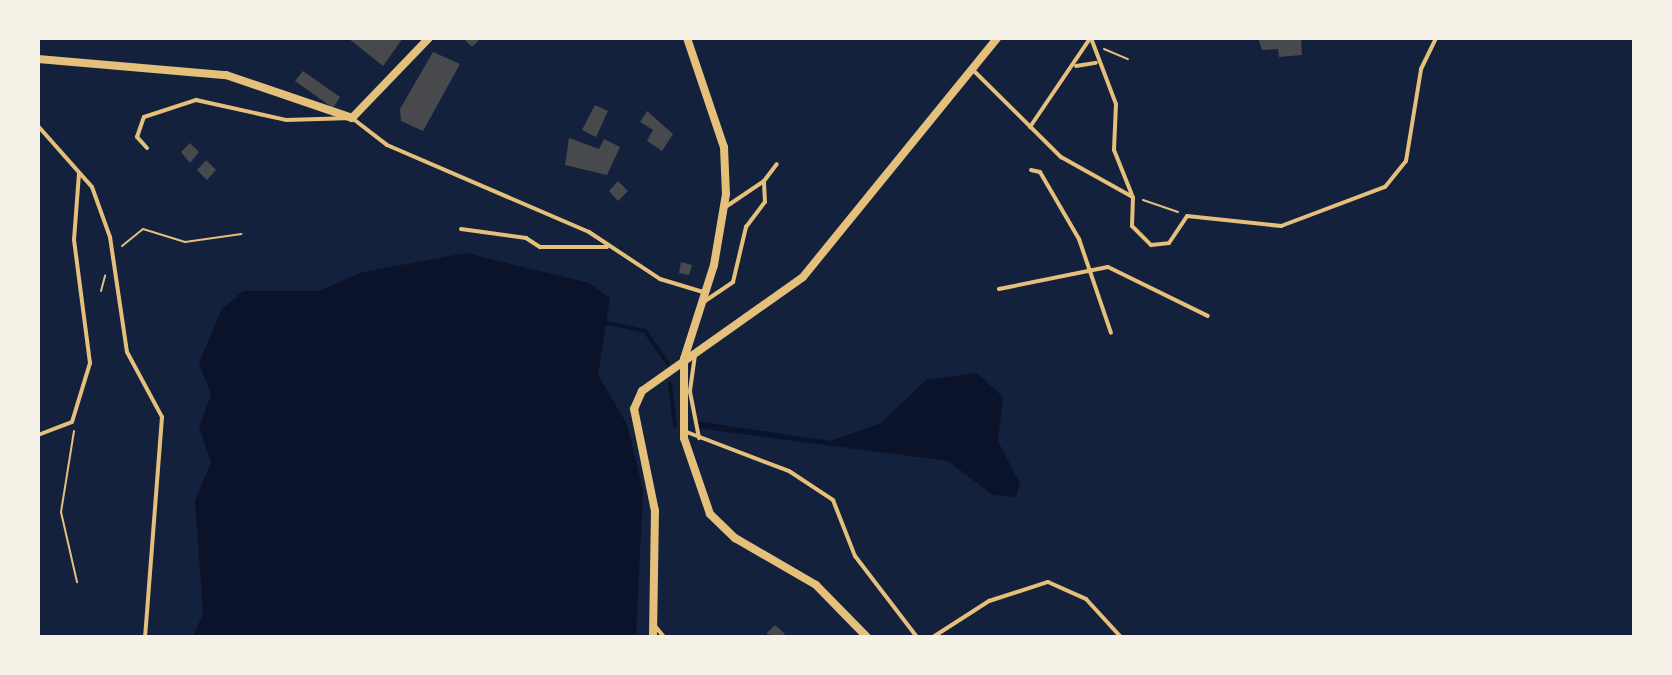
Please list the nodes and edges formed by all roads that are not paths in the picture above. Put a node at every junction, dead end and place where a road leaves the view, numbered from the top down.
1 (429, 38) edge
2 (687, 38) edge
3 (997, 38) edge
4 (1090, 38) edge
5 (1436, 38) edge
6 (38, 59) edge
7 (1096, 63) junction
8 (1076, 66) junction
9 (973, 70) junction
10 (352, 118) junction
11 (38, 126) edge
12 (1030, 127) junction
13 (147, 148) dead end
14 (777, 164) dead end
15 (1031, 170) dead end
16 (79, 171) junction
17 (764, 181) junction
18 (1133, 197) junction
19 (723, 209) junction
20 (461, 229) dead end
21 (609, 247) junction
22 (1088, 270) junction
23 (999, 289) dead end
24 (704, 297) junction
25 (1208, 316) dead end
26 (1111, 333) dead end
27 (697, 350) junction
28 (684, 359) junction
29 (683, 431) junction
30 (38, 435) edge
31 (699, 438) junction
32 (654, 624) junction
33 (145, 637) edge
34 (653, 637) edge
35 (664, 637) edge
36 (867, 637) edge
37 (917, 637) edge
38 (933, 637) edge
39 (1121, 637) edge

1 - 10 street
2 - 19 street
3 - 9 street
4 - 7 lane
4 - 8 lane
5 - 18 lane
6 - 10 street
7 - 8 lane
7 - 18 lane
8 - 12 lane
9 - 12 lane
9 - 27 street
10 - 13 lane
10 - 21 lane
11 - 16 lane
12 - 18 lane
14 - 17 lane
15 - 22 lane
16 - 30 lane
16 - 33 lane
17 - 19 lane
17 - 24 lane
19 - 24 street
20 - 21 lane
21 - 24 lane
22 - 23 lane
22 - 25 lane
22 - 26 lane
24 - 28 street
27 - 28 street
27 - 31 lane
28 - 29 street
28 - 32 street
29 - 31 lane
29 - 36 street
31 - 37 lane
32 - 34 street
32 - 35 lane
38 - 39 lane

